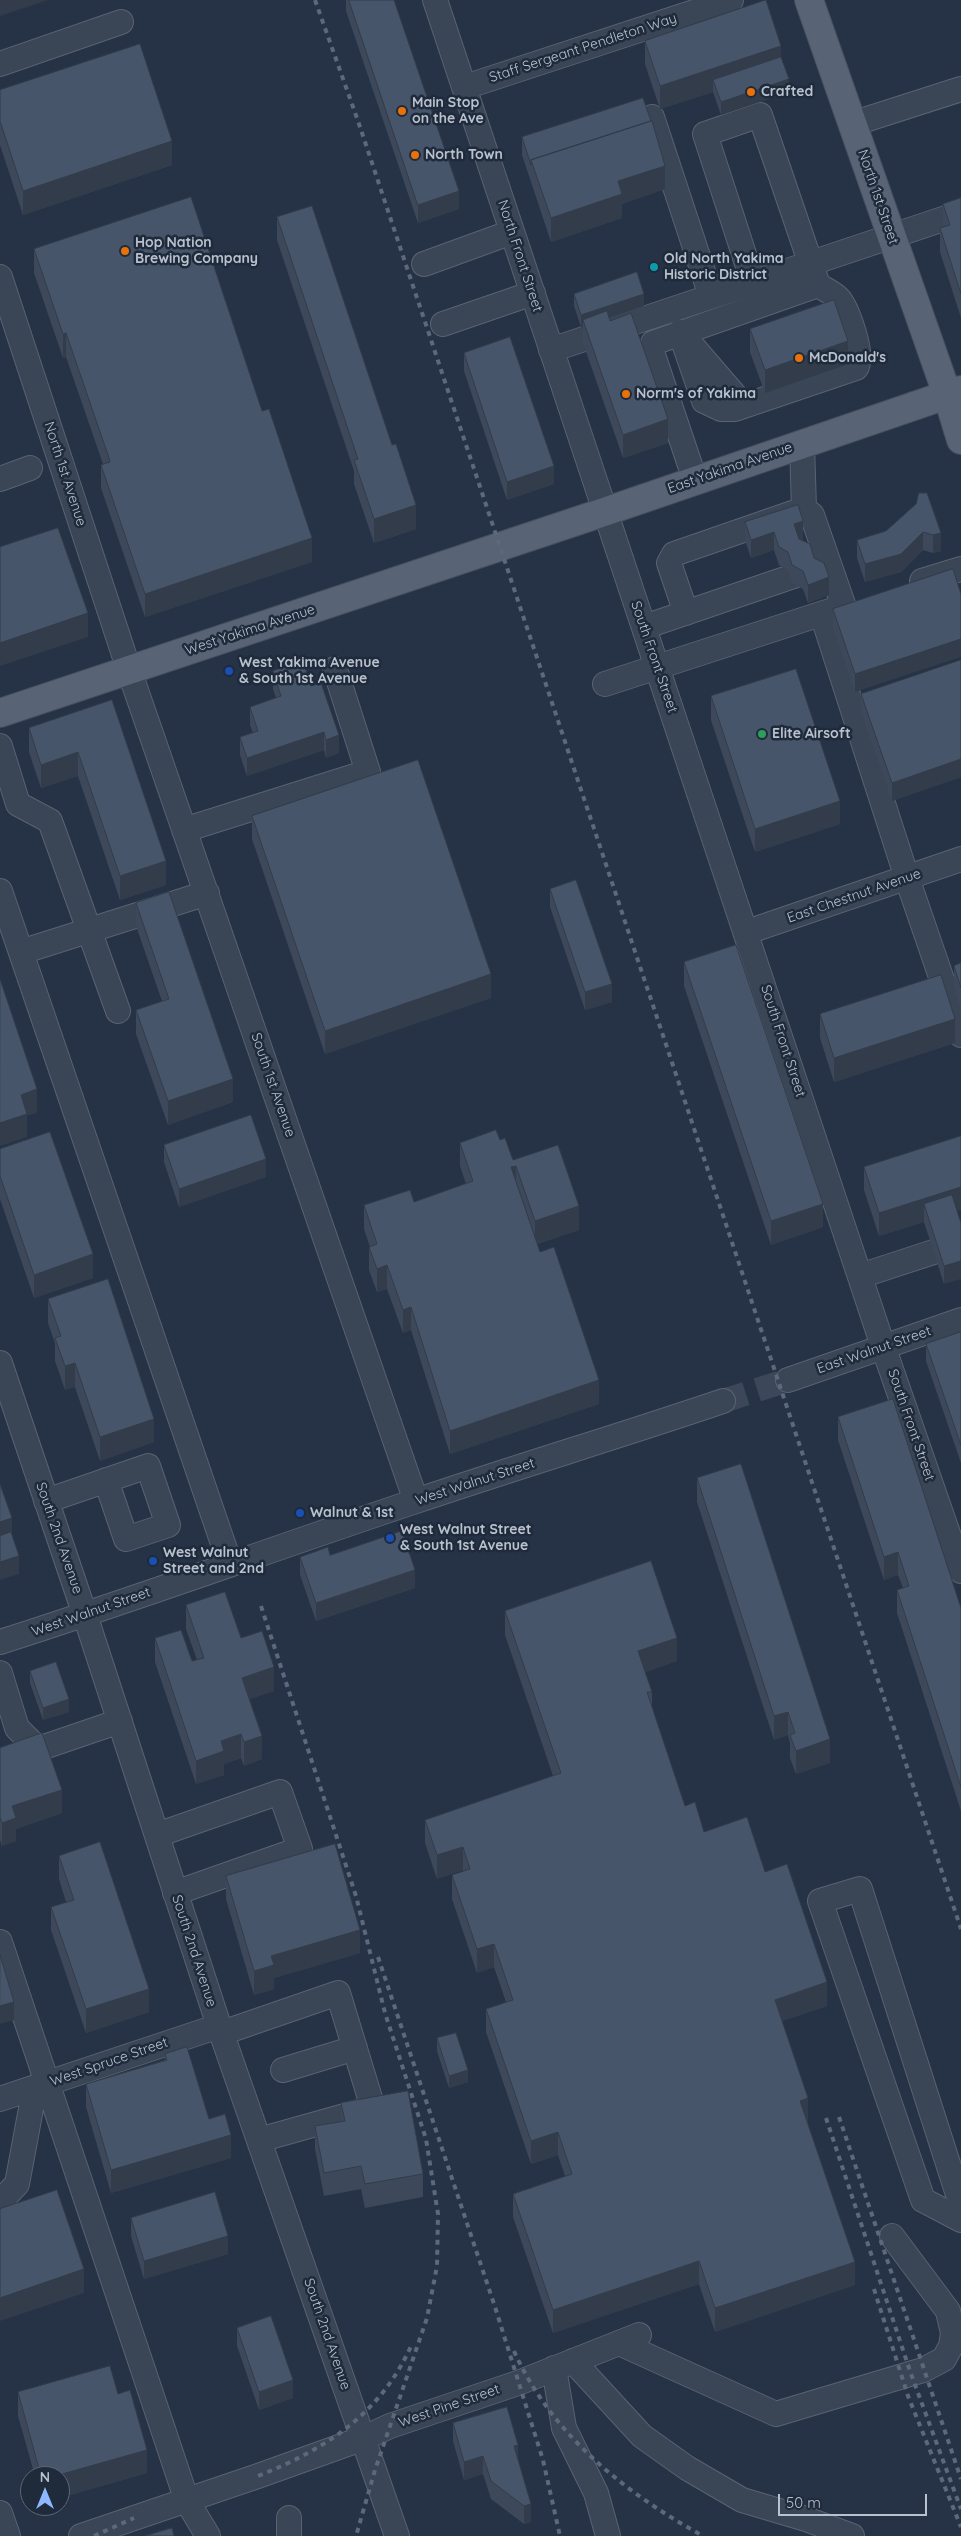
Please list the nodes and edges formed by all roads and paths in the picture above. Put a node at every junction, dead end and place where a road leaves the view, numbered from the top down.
1 (435, 0) edge
2 (731, 0) edge
3 (809, 0) edge
4 (121, 22) dead end
5 (0, 64) edge
6 (465, 87) junction
7 (961, 89) edge
8 (652, 117) edge
9 (852, 124) junction
10 (961, 213) edge
11 (512, 232) junction
12 (891, 235) junction
13 (810, 263) junction
14 (424, 264) dead end
15 (0, 277) edge
16 (753, 282) junction
17 (818, 285) junction
18 (533, 293) junction
19 (712, 296) junction
20 (6, 318) edge
21 (443, 324) dead end
22 (680, 332) junction
23 (551, 350) junction
24 (954, 392) edge
25 (961, 440) edge
26 (802, 444) junction
27 (30, 468) dead end
28 (1, 475) edge
29 (696, 480) junction
30 (804, 509) junction
31 (604, 512) junction
32 (499, 546) joint
33 (829, 564) junction
34 (961, 569) edge
35 (897, 590) edge
36 (842, 607) junction
37 (686, 613) junction
38 (644, 627) junction
39 (657, 667) junction
40 (335, 669) dead end
41 (129, 670) junction
42 (605, 684) dead end
43 (0, 714) edge
44 (0, 746) edge
45 (184, 830) junction
46 (961, 859) edge
47 (907, 878) junction
48 (0, 891) edge
49 (206, 894) junction
50 (89, 930) junction
51 (747, 932) junction
52 (21, 952) junction
53 (118, 1011) dead end
54 (961, 1035) edge
55 (961, 1243) edge
56 (860, 1276) junction
57 (961, 1320) edge
58 (883, 1346) junction
59 (0, 1363) edge
60 (788, 1380) tunnel mouth
61 (723, 1401) tunnel mouth
62 (106, 1480) dead end
63 (46, 1501) junction
64 (416, 1501) junction
65 (230, 1564) junction
66 (961, 1570) edge
67 (85, 1615) junction
68 (0, 1642) edge
69 (0, 1673) edge
70 (120, 1722) junction
71 (157, 1835) junction
72 (175, 1893) junction
73 (0, 1942) edge
74 (220, 2030) junction
75 (355, 2048) junction
76 (283, 2070) dead end
77 (41, 2085) junction
78 (0, 2099) edge
79 (259, 2140) junction
80 (0, 2202) edge
81 (961, 2204) edge
82 (961, 2220) edge
83 (892, 2236) dead end
84 (564, 2364) junction
85 (364, 2438) junction
86 (186, 2500) junction
87 (0, 2513) edge
88 (8, 2536) edge
89 (81, 2536) edge
90 (208, 2536) edge
91 (397, 2536) edge
92 (608, 2536) edge
93 (852, 2536) edge

1 - 6 street, North Front Street
2 - 6 street, Staff Sergeant Pendleton Way
3 - 9 main road, North 1st Street
4 - 5 street
6 - 11 street, North Front Street
7 - 9 street
8 - 19 street
9 - 12 main road, North 1st Street
10 - 12 street
11 - 14 street
11 - 18 street, North Front Street
12 - 13 street
12 - 24 main road, North 1st Street
13 - 16 street
13 - 16 street
13 - 17 street
15 - 20 street, North 1st Avenue
16 - 19 street
17 - 22 street
17 - 22 street
18 - 21 street
18 - 23 street, North Front Street
19 - 23 street
20 - 41 street, North 1st Avenue
22 - 29 street
23 - 31 street, North Front Street
24 - 25 main road, North 1st Street
24 - 26 main road, East Yakima Avenue
26 - 29 main road, East Yakima Avenue
26 - 30 street
27 - 28 street
29 - 31 main road, East Yakima Avenue
30 - 33 street
30 - 37 street
31 - 32 main road, East Yakima Avenue
31 - 38 street, South Front Street
32 - 41 main road, West Yakima Avenue
33 - 36 street
33 - 37 street
34 - 35 street
36 - 39 street
36 - 47 street
37 - 38 street
38 - 39 street, South Front Street
39 - 42 street
39 - 51 street, South Front Street
40 - 45 street
41 - 43 main road, West Yakima Avenue
41 - 45 street, South 1st Avenue
44 - 50 street
45 - 49 street, South 1st Avenue
46 - 47 street, East Chestnut Avenue
47 - 51 street, East Chestnut Avenue
47 - 54 street
48 - 52 street
49 - 50 street
49 - 64 street, South 1st Avenue
50 - 52 street
50 - 53 street
51 - 56 street, South Front Street
52 - 65 street
55 - 56 street
56 - 58 street, South Front Street
57 - 58 street, East Walnut Street
58 - 60 street, East Walnut Street
58 - 66 street, South Front Street
59 - 63 street, South 2nd Avenue
61 - 64 street, West Walnut Street
62 - 63 street
63 - 67 street, South 2nd Avenue
64 - 65 street, West Walnut Street
65 - 67 street, West Walnut Street
67 - 68 street, West Walnut Street
67 - 70 street, South 2nd Avenue
69 - 70 street
70 - 71 street, South 2nd Avenue
71 - 72 street, South 2nd Avenue
71 - 72 street
72 - 74 street, South 2nd Avenue
73 - 77 street
74 - 75 street, West Spruce Street
74 - 77 street, West Spruce Street
74 - 79 street, South 2nd Avenue
75 - 76 street
75 - 79 street
77 - 78 street, West Spruce Street
77 - 80 street
77 - 86 street
79 - 85 street, South 2nd Avenue
81 - 82 street
83 - 84 street, West Pine Street
84 - 85 street, West Pine Street
84 - 92 street
84 - 93 street
85 - 86 street, West Pine Street
85 - 91 street, South 2nd Avenue
86 - 89 street, West Pine Street
86 - 90 street
87 - 88 street

